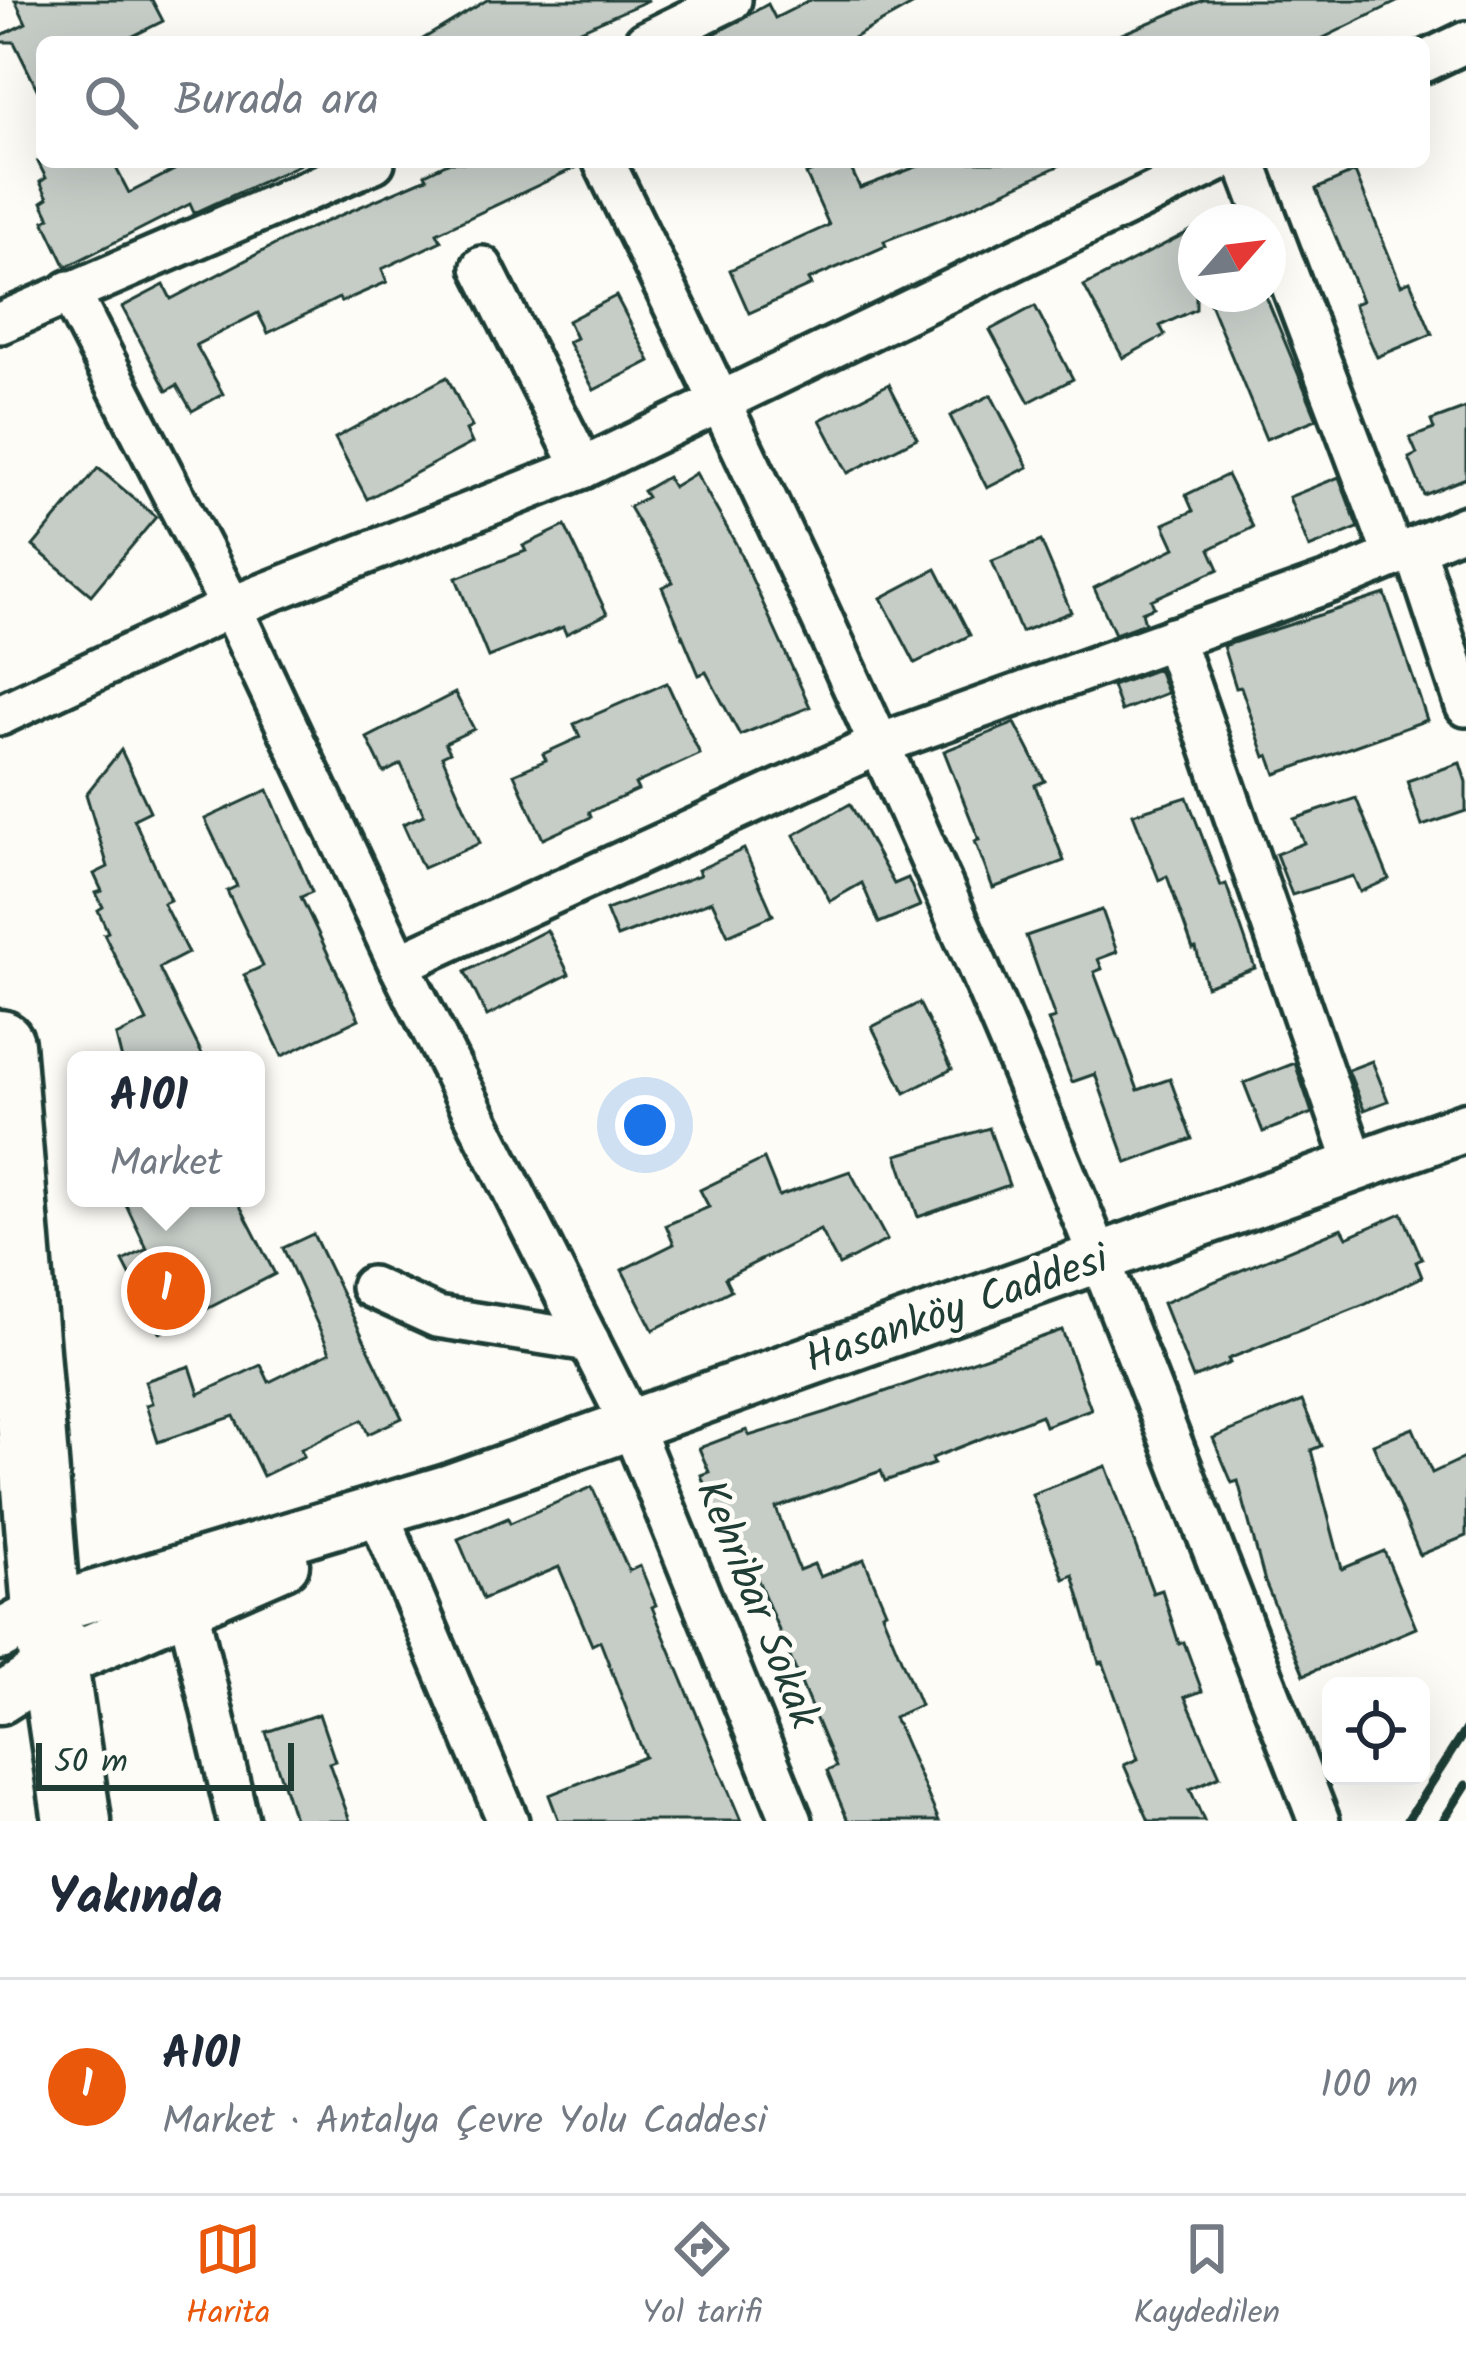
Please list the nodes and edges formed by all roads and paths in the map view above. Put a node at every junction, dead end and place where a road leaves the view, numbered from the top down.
1 (706, 5) edge
2 (655, 36) edge
3 (1466, 42) edge
4 (1430, 59) edge
5 (360, 168) edge
6 (607, 168) edge
7 (1205, 168) edge
8 (1247, 168) edge
9 (482, 267) dead end
10 (69, 291) junction
11 (0, 323) edge
12 (721, 401) junction
13 (583, 468) junction
14 (1466, 526) edge
15 (1404, 552) junction
16 (231, 607) junction
17 (1173, 638) junction
18 (1466, 706) edge
19 (0, 715) edge
20 (880, 744) junction
21 (399, 964) junction
22 (0, 1044) edge
23 (1466, 1127) edge
24 (1355, 1167) junction
25 (1100, 1260) junction
26 (371, 1287) dead end
27 (589, 1341) junction
28 (631, 1425) junction
29 (447, 1490) junction
30 (381, 1520) junction
31 (188, 1609) junction
32 (24, 1653) edge
33 (77, 1821) edge
34 (238, 1821) edge
35 (508, 1821) edge
36 (791, 1821) edge
37 (1318, 1821) edge

1 - 2 street
3 - 4 street
5 - 10 street
6 - 12 street
7 - 12 street
8 - 15 street
9 - 13 street
10 - 11 street
10 - 16 street, Kehribar Sokak
12 - 13 street
12 - 20 street
13 - 16 street
14 - 15 street
15 - 17 street
15 - 18 street
16 - 19 street
16 - 21 street, Kehribar Sokak
17 - 20 street
17 - 24 street
20 - 21 street
20 - 25 street
21 - 27 street, Kehribar Sokak
22 - 32 highway
23 - 24 street, Hasanköy Caddesi
24 - 25 street, Hasanköy Caddesi
25 - 28 street, Hasanköy Caddesi
25 - 37 street
26 - 27 street
27 - 28 street, Kehribar Sokak
28 - 29 street, Hasanköy Caddesi
28 - 36 street, Kehribar Sokak
29 - 30 street
29 - 32 street
30 - 31 street
30 - 35 street
31 - 32 street
31 - 34 street
32 - 33 highway

